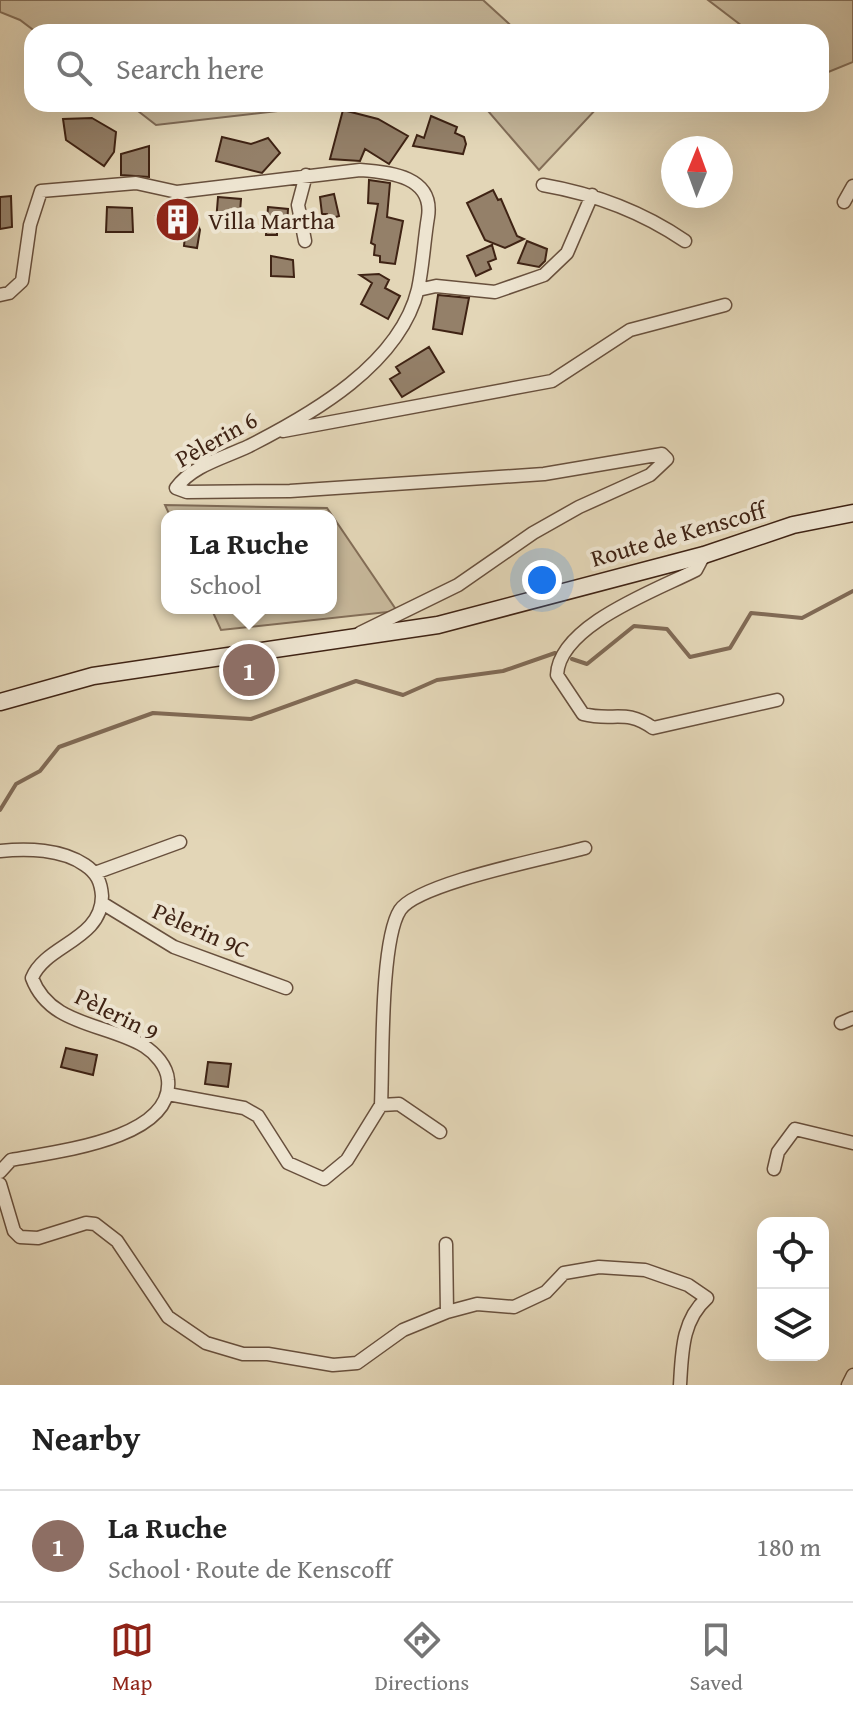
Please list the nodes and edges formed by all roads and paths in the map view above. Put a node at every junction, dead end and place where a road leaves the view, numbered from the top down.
1 (306, 175) junction
2 (543, 185) dead end
3 (853, 186) edge
4 (592, 195) junction
5 (844, 202) dead end
6 (305, 241) dead end
7 (685, 241) dead end
8 (418, 290) junction
9 (0, 295) edge
10 (725, 305) dead end
11 (272, 433) junction
12 (853, 513) edge
13 (704, 555) junction
14 (350, 638) junction
15 (777, 700) dead end
16 (0, 702) edge
17 (180, 842) dead end
18 (585, 848) dead end
19 (0, 851) edge
20 (95, 873) junction
21 (102, 903) junction
22 (286, 988) dead end
23 (168, 1094) junction
24 (381, 1105) junction
25 (440, 1132) dead end
26 (853, 1143) edge
27 (774, 1169) dead end
28 (0, 1172) edge
29 (0, 1184) edge
30 (446, 1244) dead end
31 (447, 1312) junction
32 (853, 1375) edge
33 (680, 1385) edge
34 (848, 1385) edge

1 - 6 street
1 - 8 street, Pèlerin 6
1 - 9 street, Pèlerin 6
2 - 4 street
3 - 5 street
4 - 7 street
4 - 8 street
8 - 11 street, Pèlerin 6
10 - 11 street
11 - 14 street, Pèlerin 6
12 - 13 main road, Route de Kenscoff
13 - 14 main road, Route de Kenscoff
13 - 15 street
14 - 16 main road, Route de Kenscoff
17 - 20 street
18 - 24 street
19 - 20 street
20 - 21 street
21 - 22 street, Pèlerin 9C
21 - 23 street, Pèlerin 9
23 - 24 street
23 - 28 street
24 - 25 street
26 - 27 street
29 - 31 street
30 - 31 street
31 - 33 street
32 - 34 street

